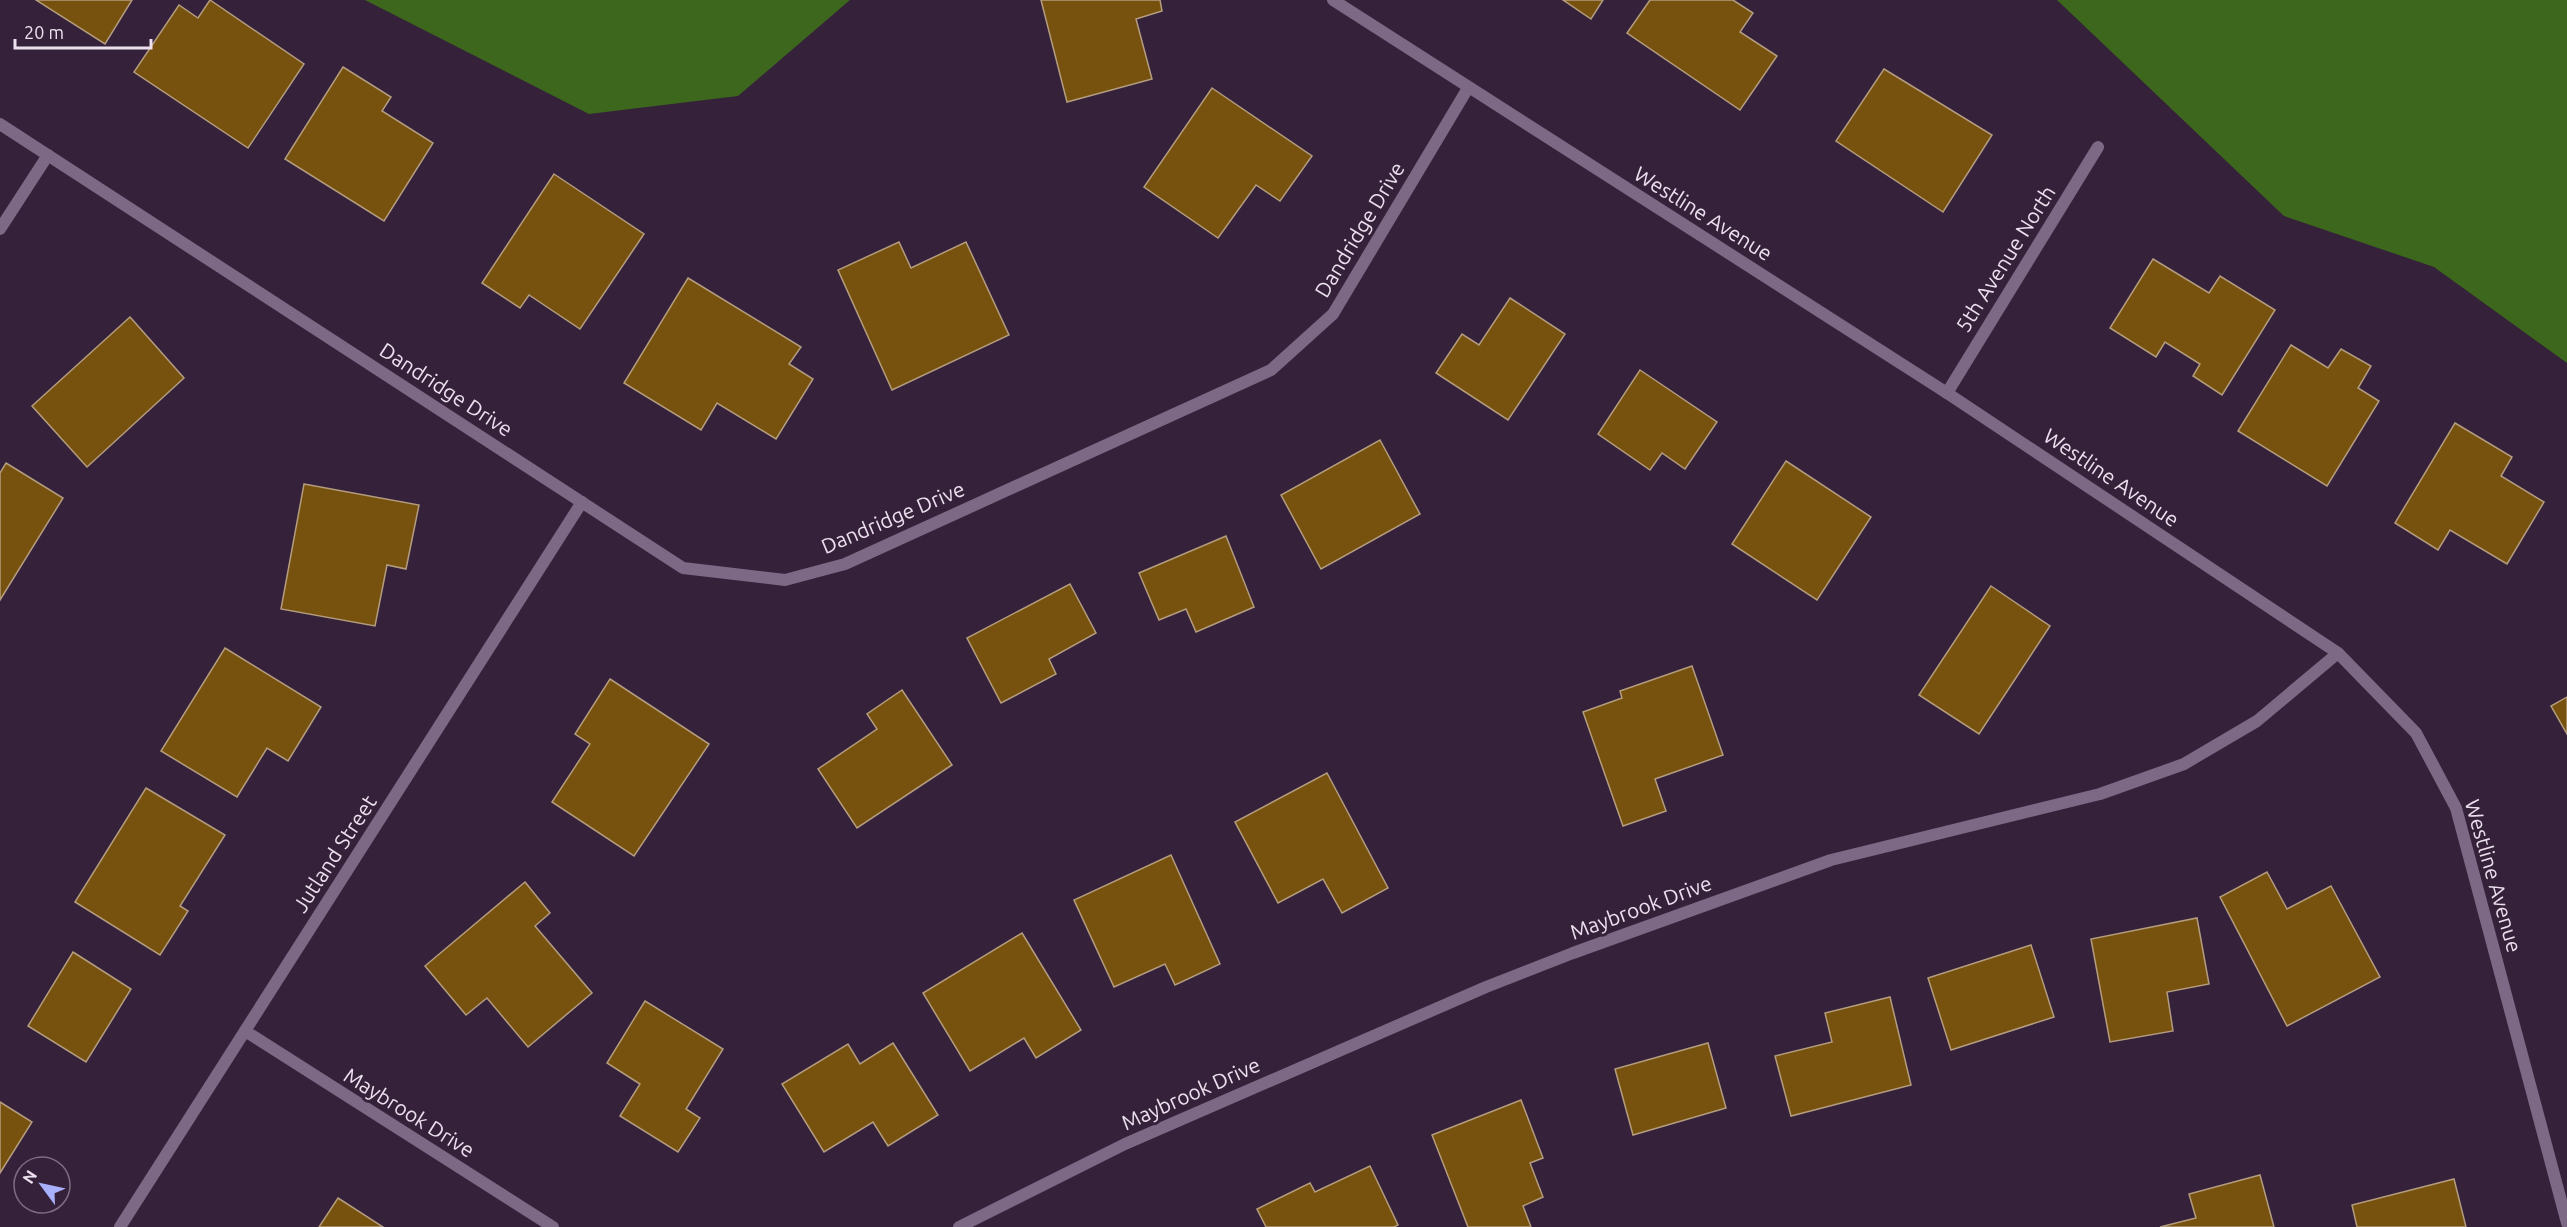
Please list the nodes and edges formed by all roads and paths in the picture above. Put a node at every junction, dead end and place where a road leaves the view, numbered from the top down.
1 (1333, 0) edge
2 (1468, 88) junction
3 (0, 124) edge
4 (2098, 147) dead end
5 (48, 155) junction
6 (0, 229) edge
7 (1947, 393) junction
8 (582, 502) junction
9 (2338, 652) junction
10 (245, 1031) junction
11 (2567, 1223) edge
12 (120, 1227) edge
13 (553, 1227) edge
14 (958, 1227) edge

1 - 2 street, Westline Avenue
2 - 7 street, Westline Avenue
2 - 8 street, Dandridge Drive
3 - 5 street, Dandridge Drive
4 - 7 street, 5th Avenue North
5 - 6 street
5 - 8 street, Dandridge Drive
7 - 9 street, Westline Avenue
8 - 10 street, Jutland Street
9 - 11 street, Westline Avenue
9 - 14 street, Maybrook Drive
10 - 12 street, Jutland Street
10 - 13 street, Maybrook Drive

